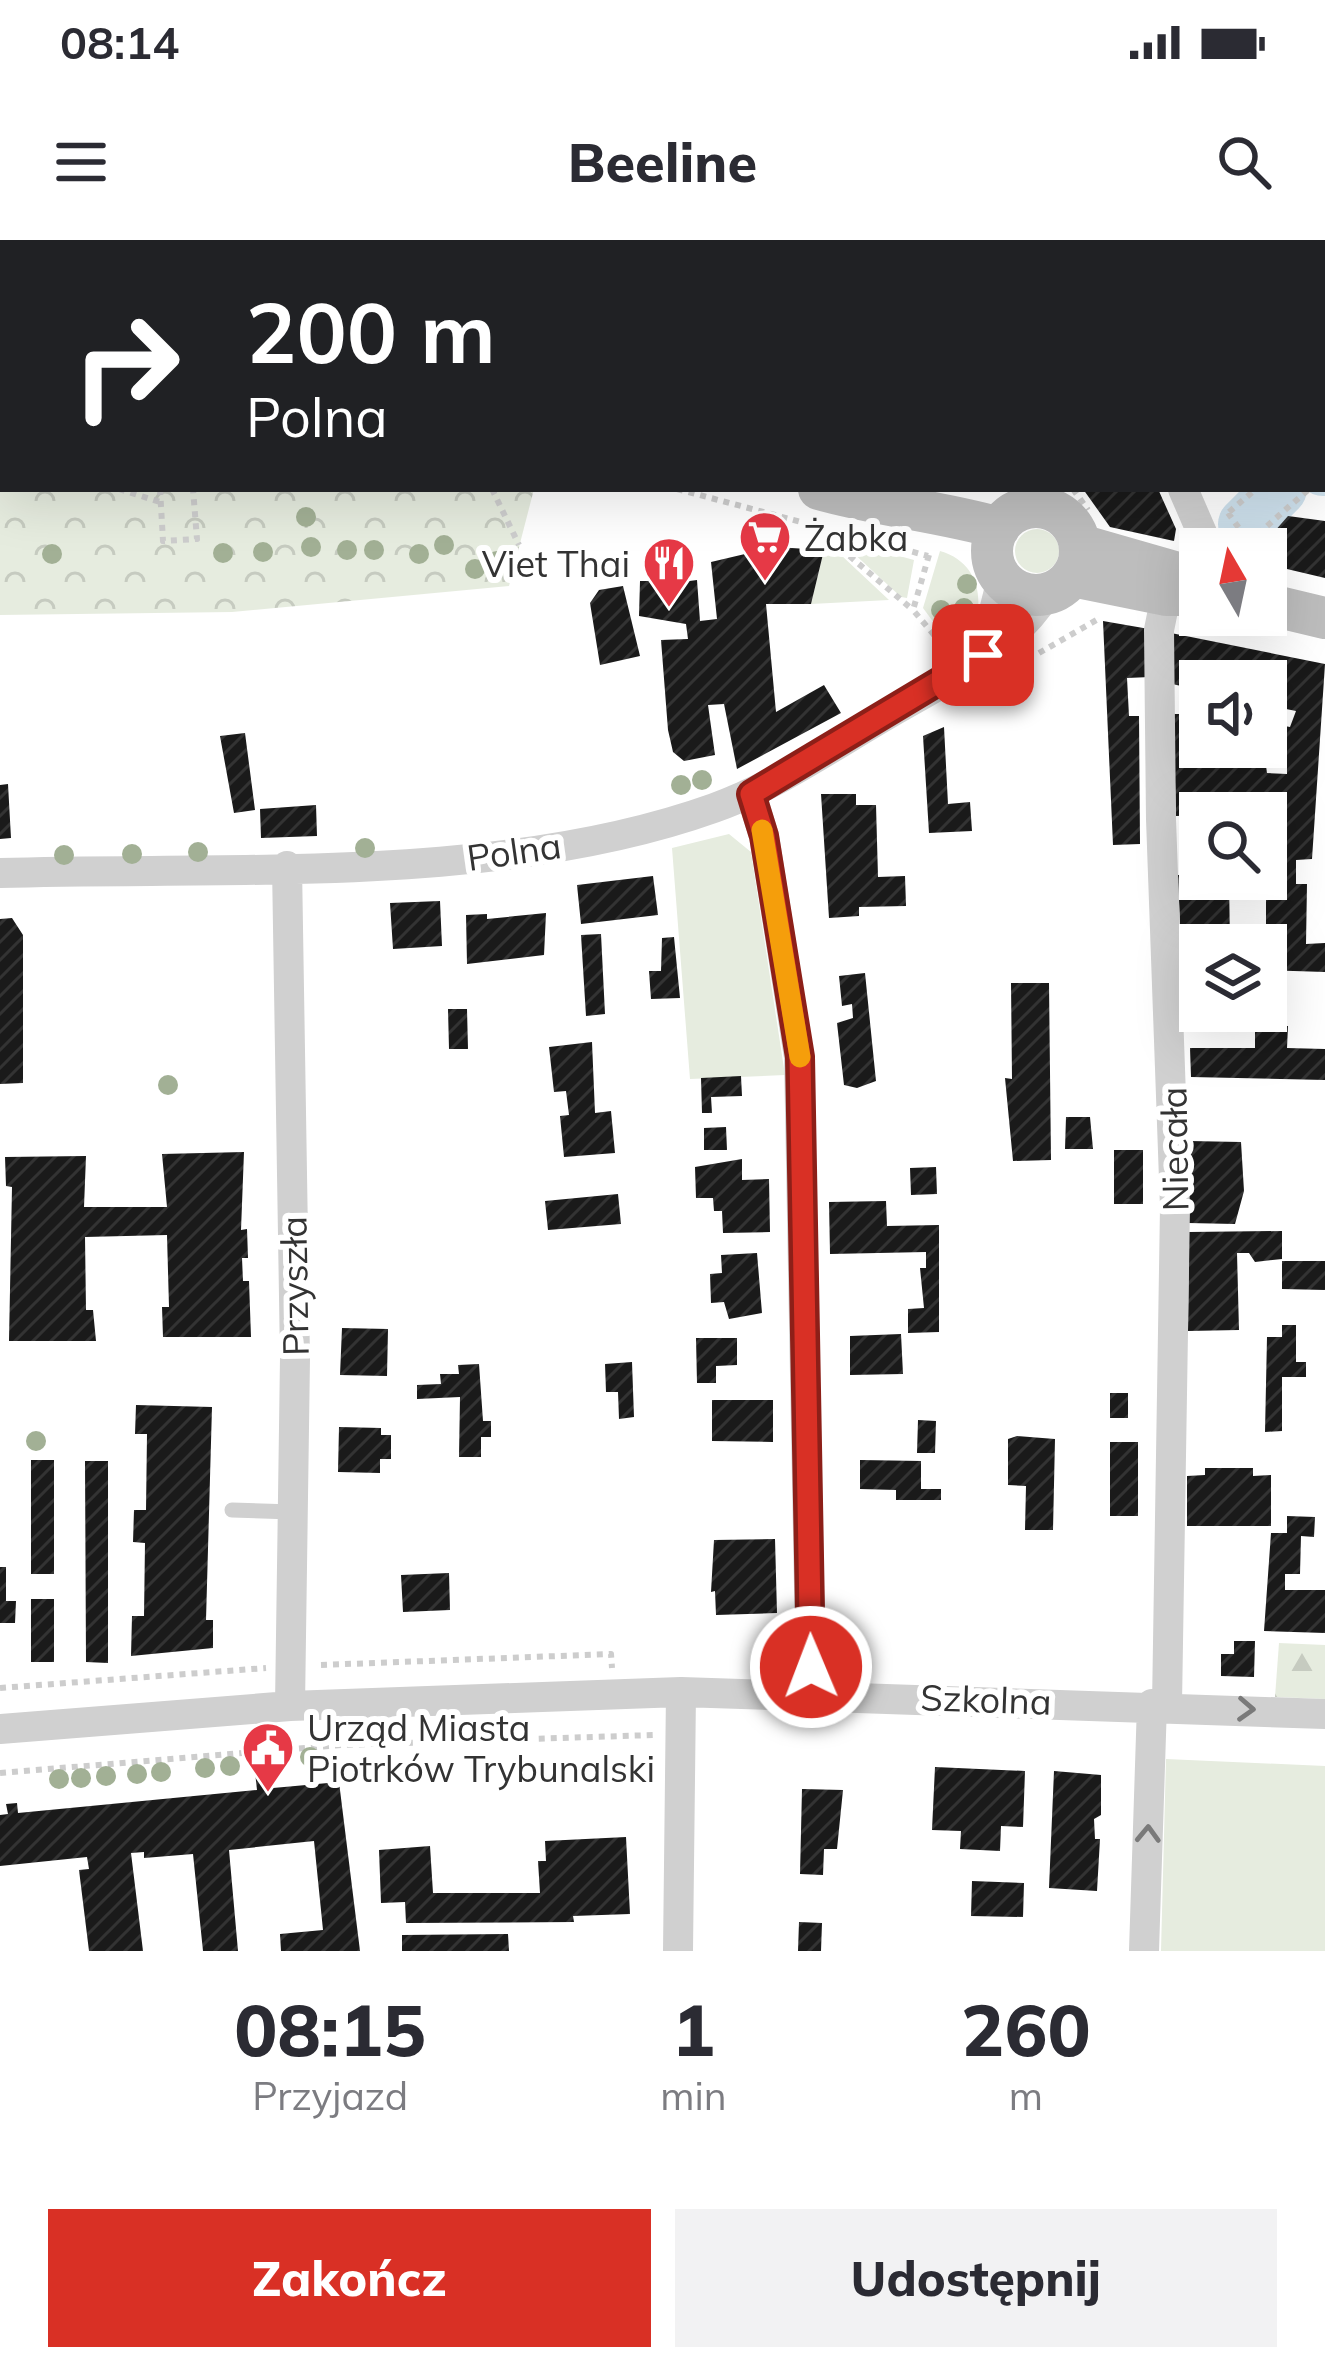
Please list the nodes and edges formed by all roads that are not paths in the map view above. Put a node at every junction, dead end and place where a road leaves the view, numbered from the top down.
1 (1185, 492) edge
2 (1036, 498) edge
3 (816, 507) edge
4 (1200, 528) edge
5 (998, 554) junction
6 (1066, 572) junction
7 (1179, 595) edge
8 (1287, 609) edge
9 (1325, 618) edge
10 (1179, 628) edge
11 (983, 655) junction
12 (751, 794) junction
13 (287, 866) junction
14 (0, 873) edge
15 (232, 1510) dead end
16 (293, 1512) junction
17 (681, 1692) junction
18 (811, 1694) junction
19 (1159, 1704) junction
20 (290, 1706) junction
21 (1325, 1714) edge
22 (0, 1729) edge
23 (678, 1951) edge
24 (1144, 1951) edge

1 - 4 street
2 - 5 street
2 - 6 street
3 - 5 street
5 - 6 street
5 - 11 street
6 - 7 street
6 - 11 street, Polna
8 - 9 street
10 - 19 street, Niecała
11 - 12 street, Polna
12 - 13 street, Polna
12 - 18 street
13 - 14 street, Polna
13 - 16 street, Przyszła
15 - 16 lane
16 - 20 street, Przyszła
17 - 18 street, Szkolna
17 - 20 street, Szkolna
17 - 23 street
18 - 19 street, Szkolna
19 -> 21 street, Szkolna
24 -> 19 street, Niecała
20 - 22 street, Szkolna

